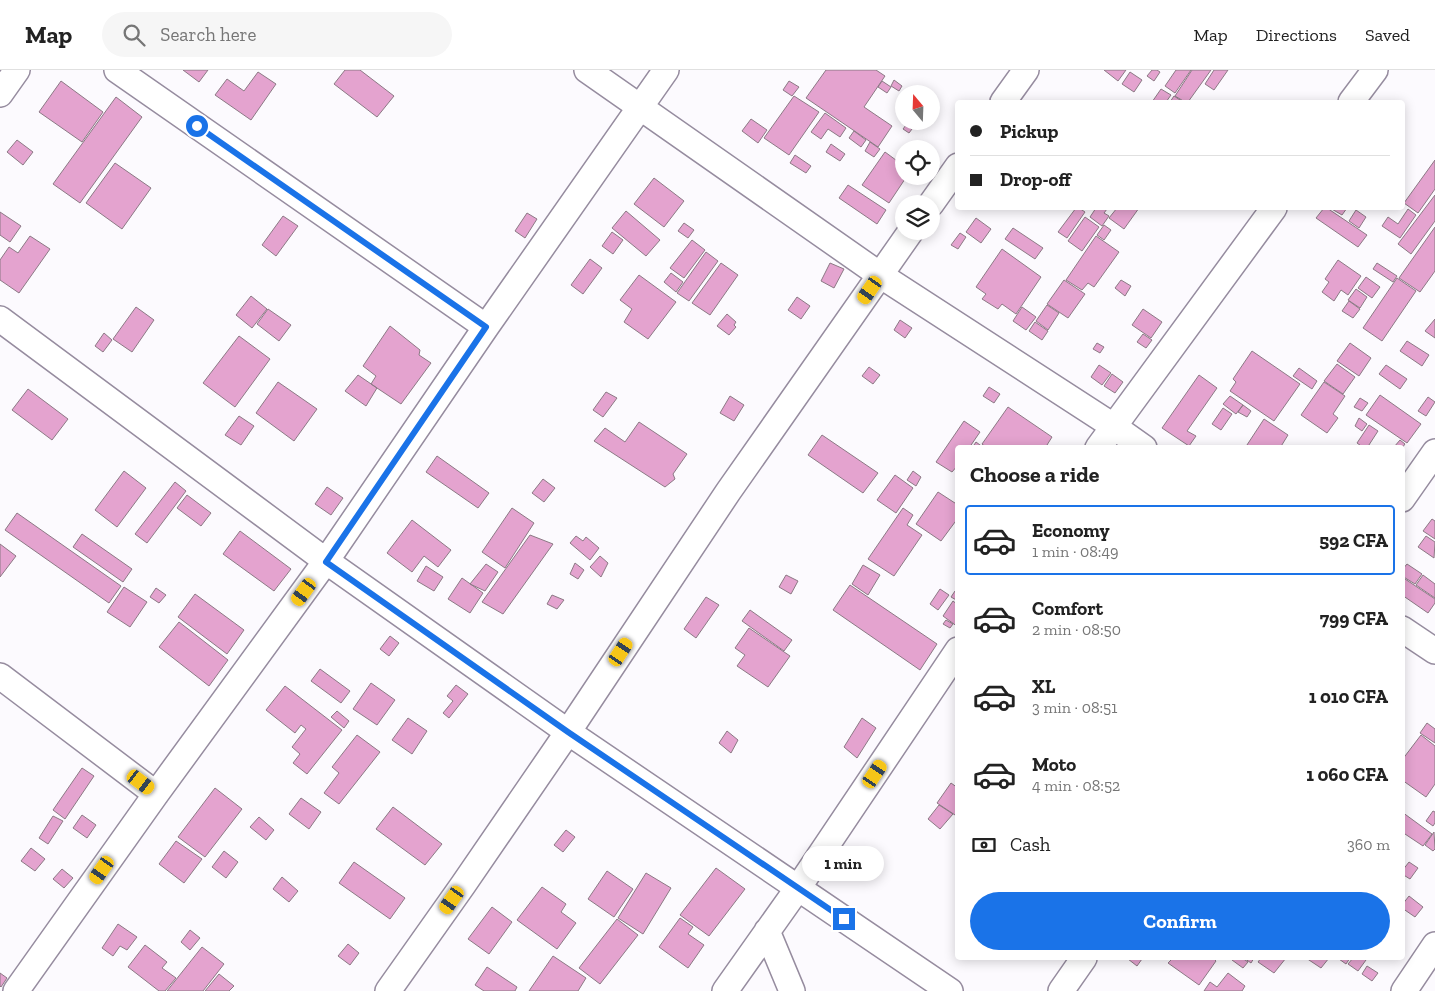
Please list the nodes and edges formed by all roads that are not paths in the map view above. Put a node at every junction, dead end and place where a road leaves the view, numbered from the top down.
1 (17, 70) edge
2 (116, 70) edge
3 (587, 70) edge
4 (666, 70) edge
5 (1026, 70) edge
6 (1375, 70) edge
7 (0, 94) edge
8 (1004, 100) edge
9 (1352, 100) edge
10 (638, 107) junction
11 (955, 170) edge
12 (937, 195) edge
13 (1273, 210) edge
14 (905, 240) edge
15 (880, 275) junction
16 (0, 319) edge
17 (486, 327) junction
18 (1113, 426) junction
19 (1100, 445) edge
20 (1140, 445) edge
21 (1435, 452) edge
22 (1405, 495) edge
23 (326, 562) junction
24 (1405, 630) edge
25 (1435, 651) edge
26 (955, 654) edge
27 (0, 676) edge
28 (568, 732) junction
29 (156, 794) junction
30 (798, 888) junction
31 (766, 931) junction
32 (1435, 945) edge
33 (1083, 960) edge
34 (16, 991) edge
35 (388, 991) edge
36 (725, 991) edge
37 (792, 991) edge
38 (950, 991) edge
39 (1061, 991) edge
40 (1404, 991) edge

1 - 7 street
2 - 17 street
3 - 10 street
4 - 10 street
5 - 8 street
6 - 9 street
10 - 15 street
10 - 17 street
11 - 12 street
13 - 18 street
14 - 15 street
15 - 18 street
15 - 28 street
16 - 23 street
17 - 23 street
18 - 19 street
18 - 20 street
21 - 22 street
23 - 28 street
23 - 29 street
24 - 25 street
26 - 30 street
27 - 29 street
28 - 30 street
28 - 35 street
29 - 34 street
30 - 31 street
30 - 38 street
31 - 36 street
31 - 37 street
32 - 40 street
33 - 39 street

